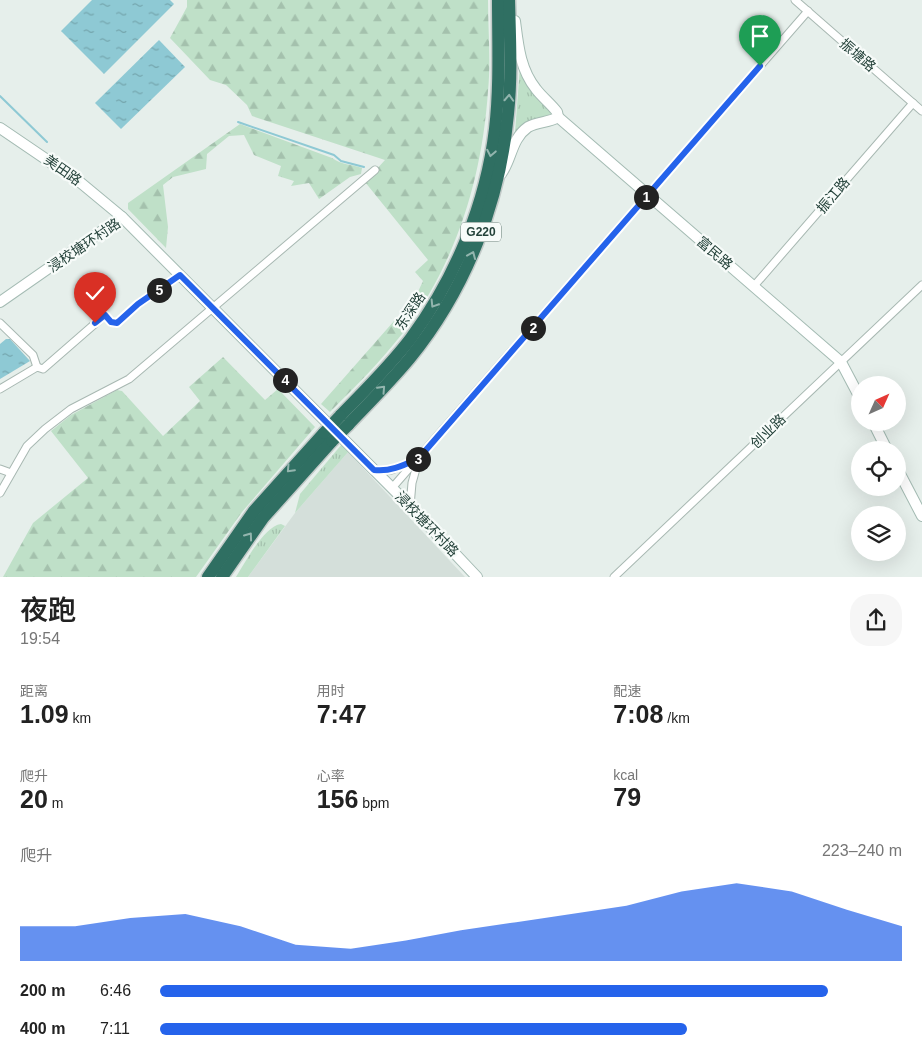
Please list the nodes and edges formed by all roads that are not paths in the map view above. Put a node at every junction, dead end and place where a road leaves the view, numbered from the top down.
1 (795, 0) edge
2 (505, 1) edge
3 (808, 11) junction
4 (913, 103) junction
5 (922, 111) edge
6 (558, 117) junction
7 (0, 128) edge
8 (375, 170) dead end
9 (498, 176) junction
10 (648, 195) junction
11 (122, 217) junction
12 (180, 275) junction
13 (922, 285) edge
14 (754, 286) junction
15 (0, 302) edge
16 (213, 308) junction
17 (0, 323) edge
18 (841, 362) junction
19 (37, 367) junction
20 (851, 381) edge
21 (0, 389) edge
22 (344, 421) junction
23 (328, 437) junction
24 (419, 458) junction
25 (0, 469) edge
26 (374, 470) junction
27 (11, 473) junction
28 (906, 485) edge
29 (392, 488) junction
30 (0, 493) edge
31 (410, 506) junction
32 (922, 516) edge
33 (208, 577) edge
34 (222, 577) edge
35 (477, 577) edge
36 (614, 577) edge

1 - 3 street, 振塘路
2 - 6 street, 富民路
9 -> 2 highway, 东深路 / G220
2 -> 22 highway, 东深路 / G220
3 - 4 street, 振塘路
3 - 10 street
4 - 5 street, 振塘路
4 - 14 street, 振江路
6 - 9 street
6 - 10 street, 富民路
7 - 11 street, 美田路
8 - 16 street
22 -> 9 highway, 东深路 / G220
10 - 14 street, 富民路
10 - 24 street
11 - 12 street, 浸校塘环村路
11 - 15 street, 浸校塘环村路
12 - 16 street, 浸校塘环村路
12 - 19 street
13 - 18 street, 创业路
14 - 18 street, 富民路
16 - 26 street, 浸校塘环村路
16 - 27 street
17 - 19 street
18 - 20 street, 富民路
18 - 36 street, 创业路
19 - 21 street
22 - 23 highway, 东深路 / G220, bridge
23 -> 33 highway, 东深路 / G220
34 -> 23 highway, 东深路 / G220
24 - 26 street
24 - 29 street
24 - 31 street
25 - 27 street
26 - 29 street, 浸校塘环村路
27 - 30 street
28 - 32 street
29 - 31 street, 浸校塘环村路
31 - 35 street, 浸校塘环村路

